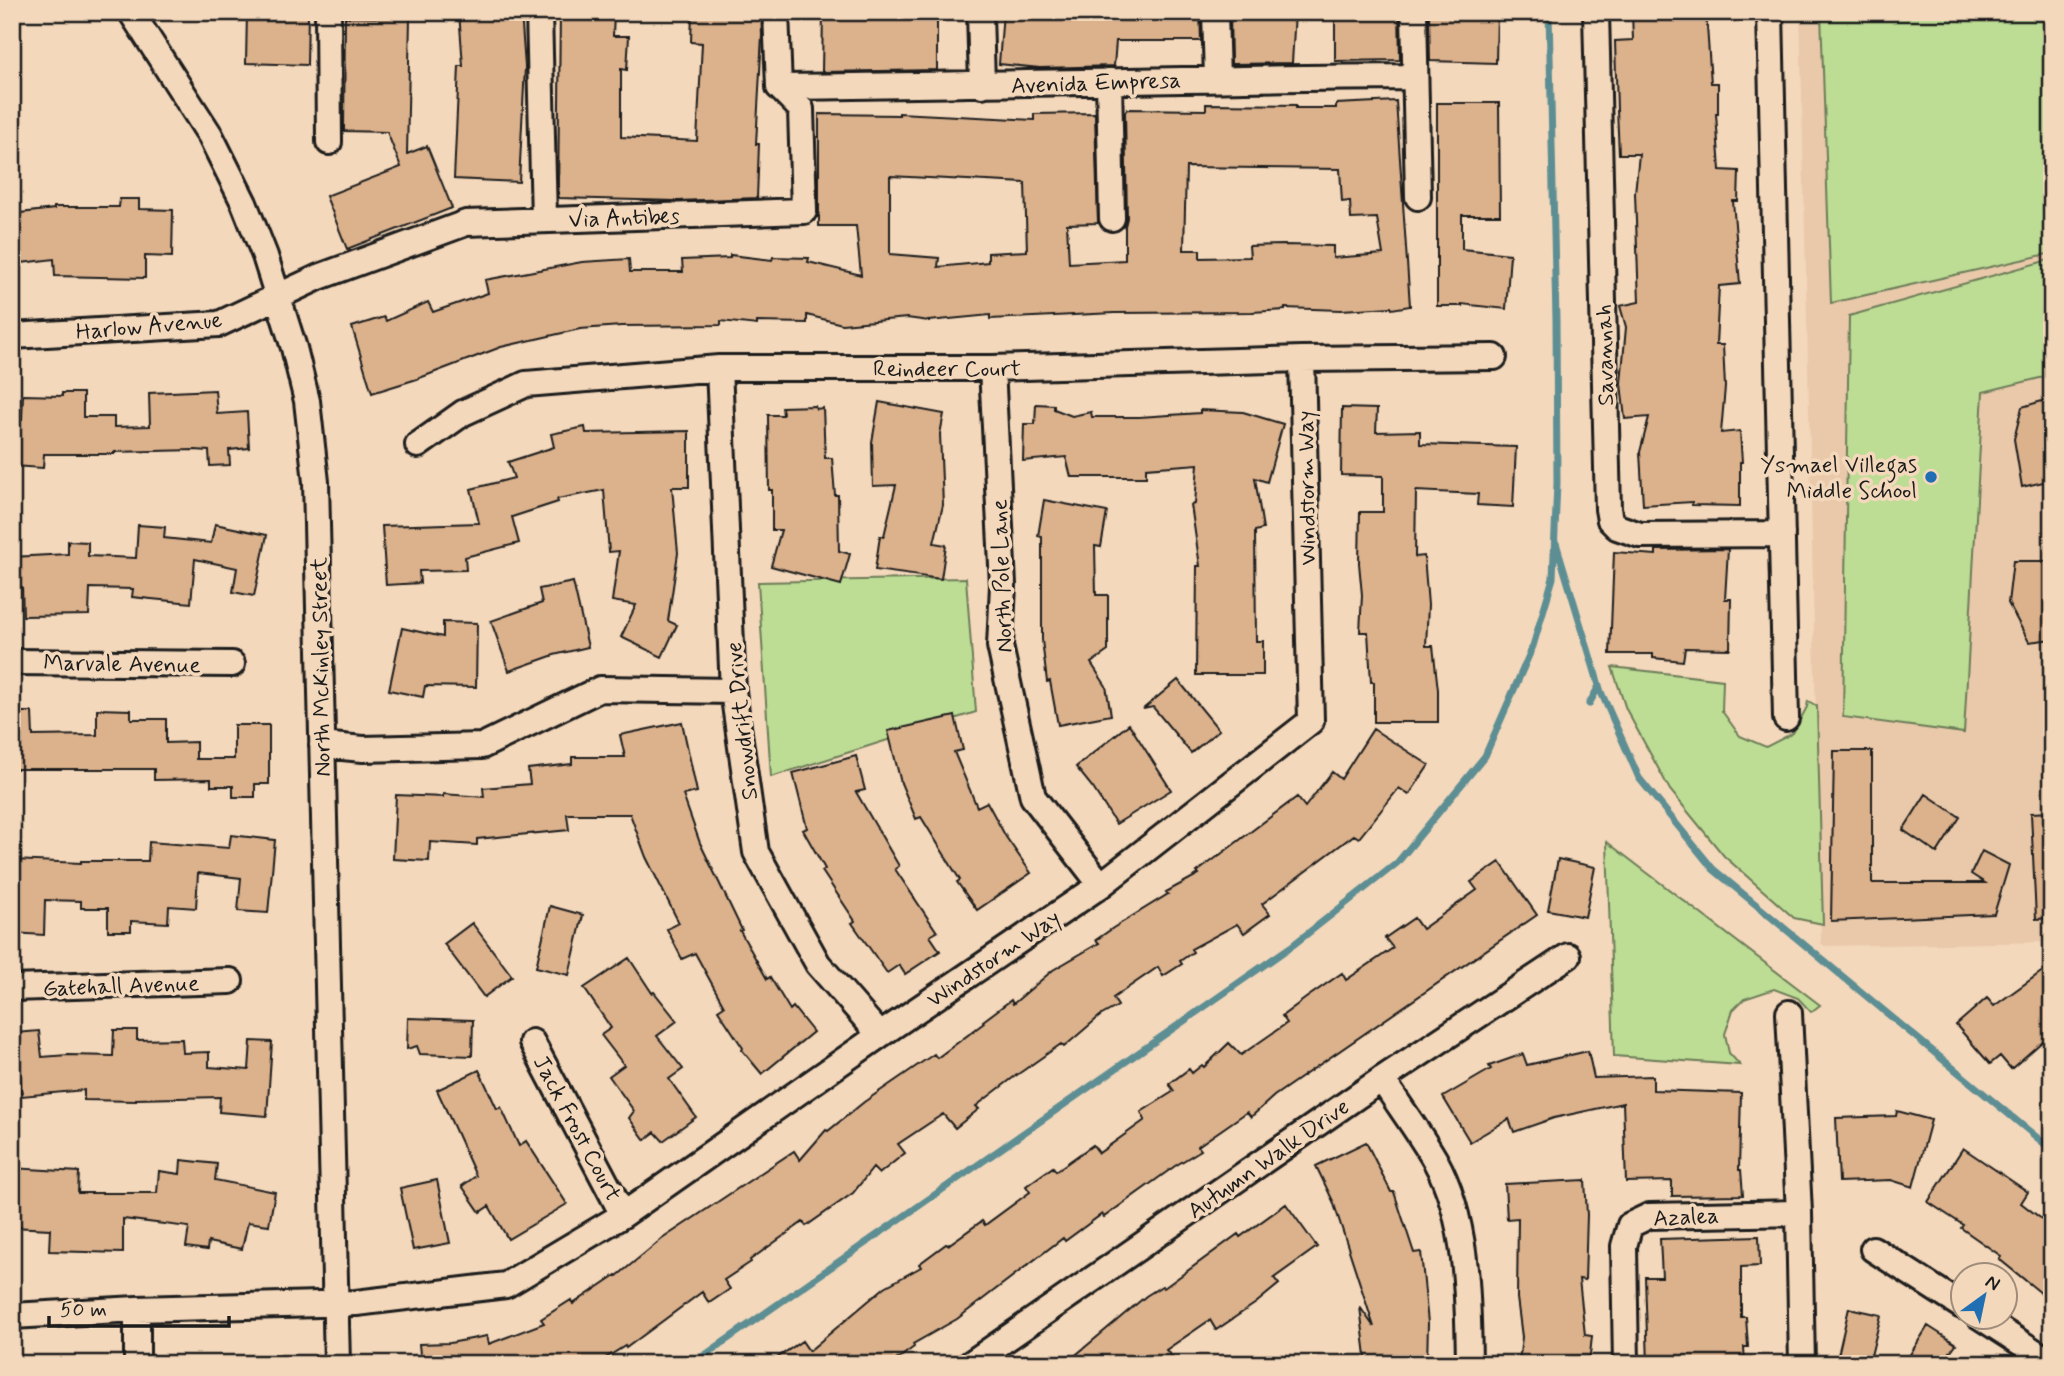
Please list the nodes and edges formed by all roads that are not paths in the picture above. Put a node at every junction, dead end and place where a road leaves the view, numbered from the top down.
1 (131, 12) edge
2 (328, 12) edge
3 (539, 12) edge
4 (776, 12) edge
5 (980, 12) edge
6 (1215, 12) edge
7 (1413, 12) edge
8 (1596, 12) edge
9 (1770, 12) edge
10 (1413, 77) junction
11 (1217, 78) junction
12 (1109, 81) junction
13 (982, 85) junction
14 (779, 87) junction
15 (328, 142) dead end
16 (1418, 197) dead end
17 (1112, 218) dead end
18 (544, 220) junction
19 (319, 277) joint
20 (278, 297) junction
21 (12, 336) edge
22 (1494, 357) dead end
23 (1302, 359) junction
24 (719, 368) junction
25 (992, 368) junction
26 (418, 445) dead end
27 (1782, 534) junction
28 (12, 662) edge
29 (232, 664) dead end
30 (733, 691) junction
31 (1786, 718) dead end
32 (322, 745) junction
33 (1101, 885) junction
34 (1568, 956) dead end
35 (230, 981) dead end
36 (12, 988) edge
37 (1789, 1013) dead end
38 (880, 1035) junction
39 (532, 1042) dead end
40 (1382, 1079) junction
41 (1799, 1213) junction
42 (623, 1215) junction
43 (1873, 1249) dead end
44 (1948, 1297) edge
45 (335, 1303) junction
46 (137, 1308) junction
47 (12, 1316) edge
48 (1999, 1330) edge
49 (2048, 1362) edge
50 (137, 1364) edge
51 (337, 1364) edge
52 (970, 1364) edge
53 (1469, 1364) edge
54 (1626, 1364) edge
55 (1802, 1364) edge

1 - 20 street, North McKinley Street
2 - 15 street
3 - 18 street
4 - 14 street
5 - 13 street
6 - 11 street
7 - 10 street
8 - 27 street, Savannah
9 - 27 street
10 - 11 street, Avenida Empresa
10 - 16 street
11 - 12 street, Avenida Empresa
12 - 13 street, Avenida Empresa
12 - 17 street
13 - 14 street, Avenida Empresa
14 - 18 street, Via Antibes
18 - 19 street, Via Antibes
19 - 20 street, Harlow Avenue
20 - 21 street, Harlow Avenue
20 - 32 street, North McKinley Street
22 - 23 street, Reindeer Court
23 - 25 street, Reindeer Court
23 - 33 street, Windstorm Way
24 - 25 street, Reindeer Court
24 - 26 street, Reindeer Court
24 - 30 street, Snowdrift Drive
25 - 33 street, North Pole Lane
27 - 31 street
28 - 29 street, Marvale Avenue
30 - 32 street
30 - 38 street, Snowdrift Drive
32 - 45 street, North McKinley Street
33 - 38 street, Windstorm Way
34 - 40 street, Autumn Walk Drive
35 - 36 street, Gatehall Avenue
37 - 41 street
38 - 42 street, Windstorm Way
39 - 42 street, Jack Frost Court
40 - 52 street, Autumn Walk Drive
40 - 53 street
41 - 54 street, Azalea
41 - 55 street
42 - 45 street, Windstorm Way
43 - 44 street
45 - 46 street, Windstorm Way
45 - 51 street, North McKinley Street
46 - 47 street, Windstorm Way
46 - 50 street
48 - 49 street

